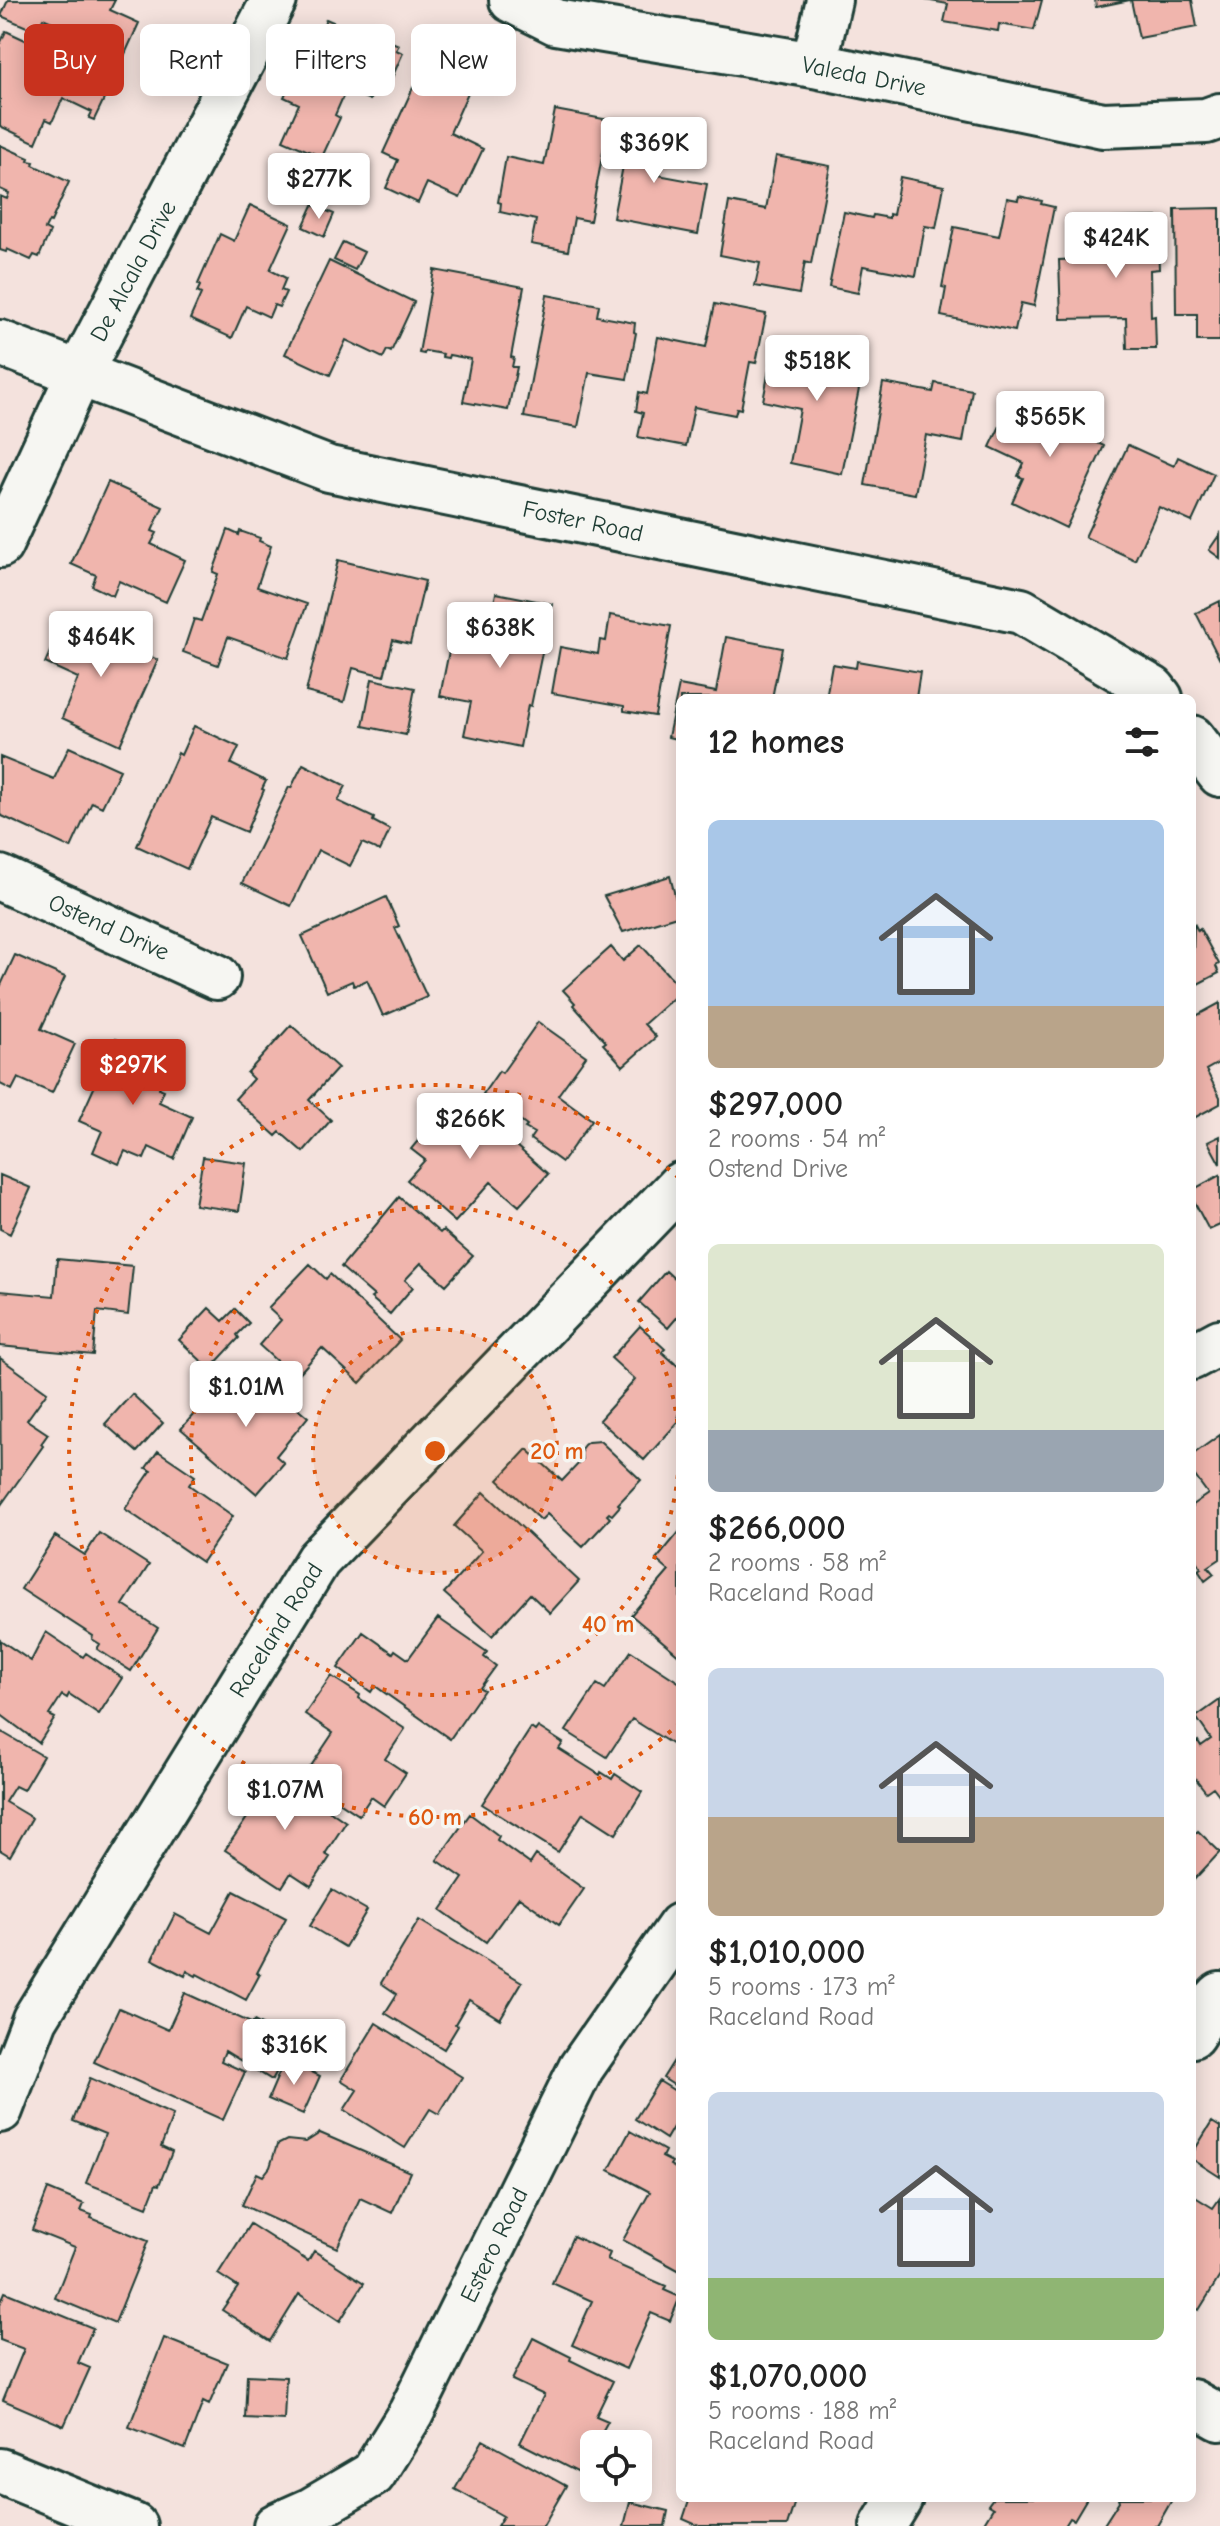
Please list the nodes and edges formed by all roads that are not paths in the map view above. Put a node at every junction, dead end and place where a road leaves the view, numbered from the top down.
1 (274, 0) edge
2 (512, 0) edge
3 (829, 0) edge
4 (814, 65) junction
5 (1220, 116) edge
6 (0, 343) edge
7 (79, 374) junction
8 (0, 545) edge
9 (1157, 694) edge
10 (1196, 743) edge
11 (1220, 774) edge
12 (0, 878) edge
13 (217, 977) dead end
14 (676, 1189) edge
15 (1220, 1342) edge
16 (1196, 1355) edge
17 (676, 1932) edge
18 (1220, 1995) edge
19 (1196, 2029) edge
20 (0, 2110) edge
21 (1196, 2404) edge
22 (1220, 2418) edge
23 (0, 2471) edge
24 (898, 2502) edge
25 (134, 2526) edge
26 (276, 2526) edge
27 (883, 2526) edge

1 - 7 street, De Alcala Drive
2 - 4 street, Valeda Drive
3 - 4 street
4 - 5 street, Valeda Drive
6 - 7 street, Foster Road
7 - 8 street, De Alcala Drive
7 - 9 street, Foster Road
10 - 11 street
12 - 13 street, Ostend Drive
14 - 20 street, Raceland Road
15 - 16 street
17 - 26 street, Estero Road
18 - 19 street
21 - 22 street
23 - 25 street
24 - 27 street

